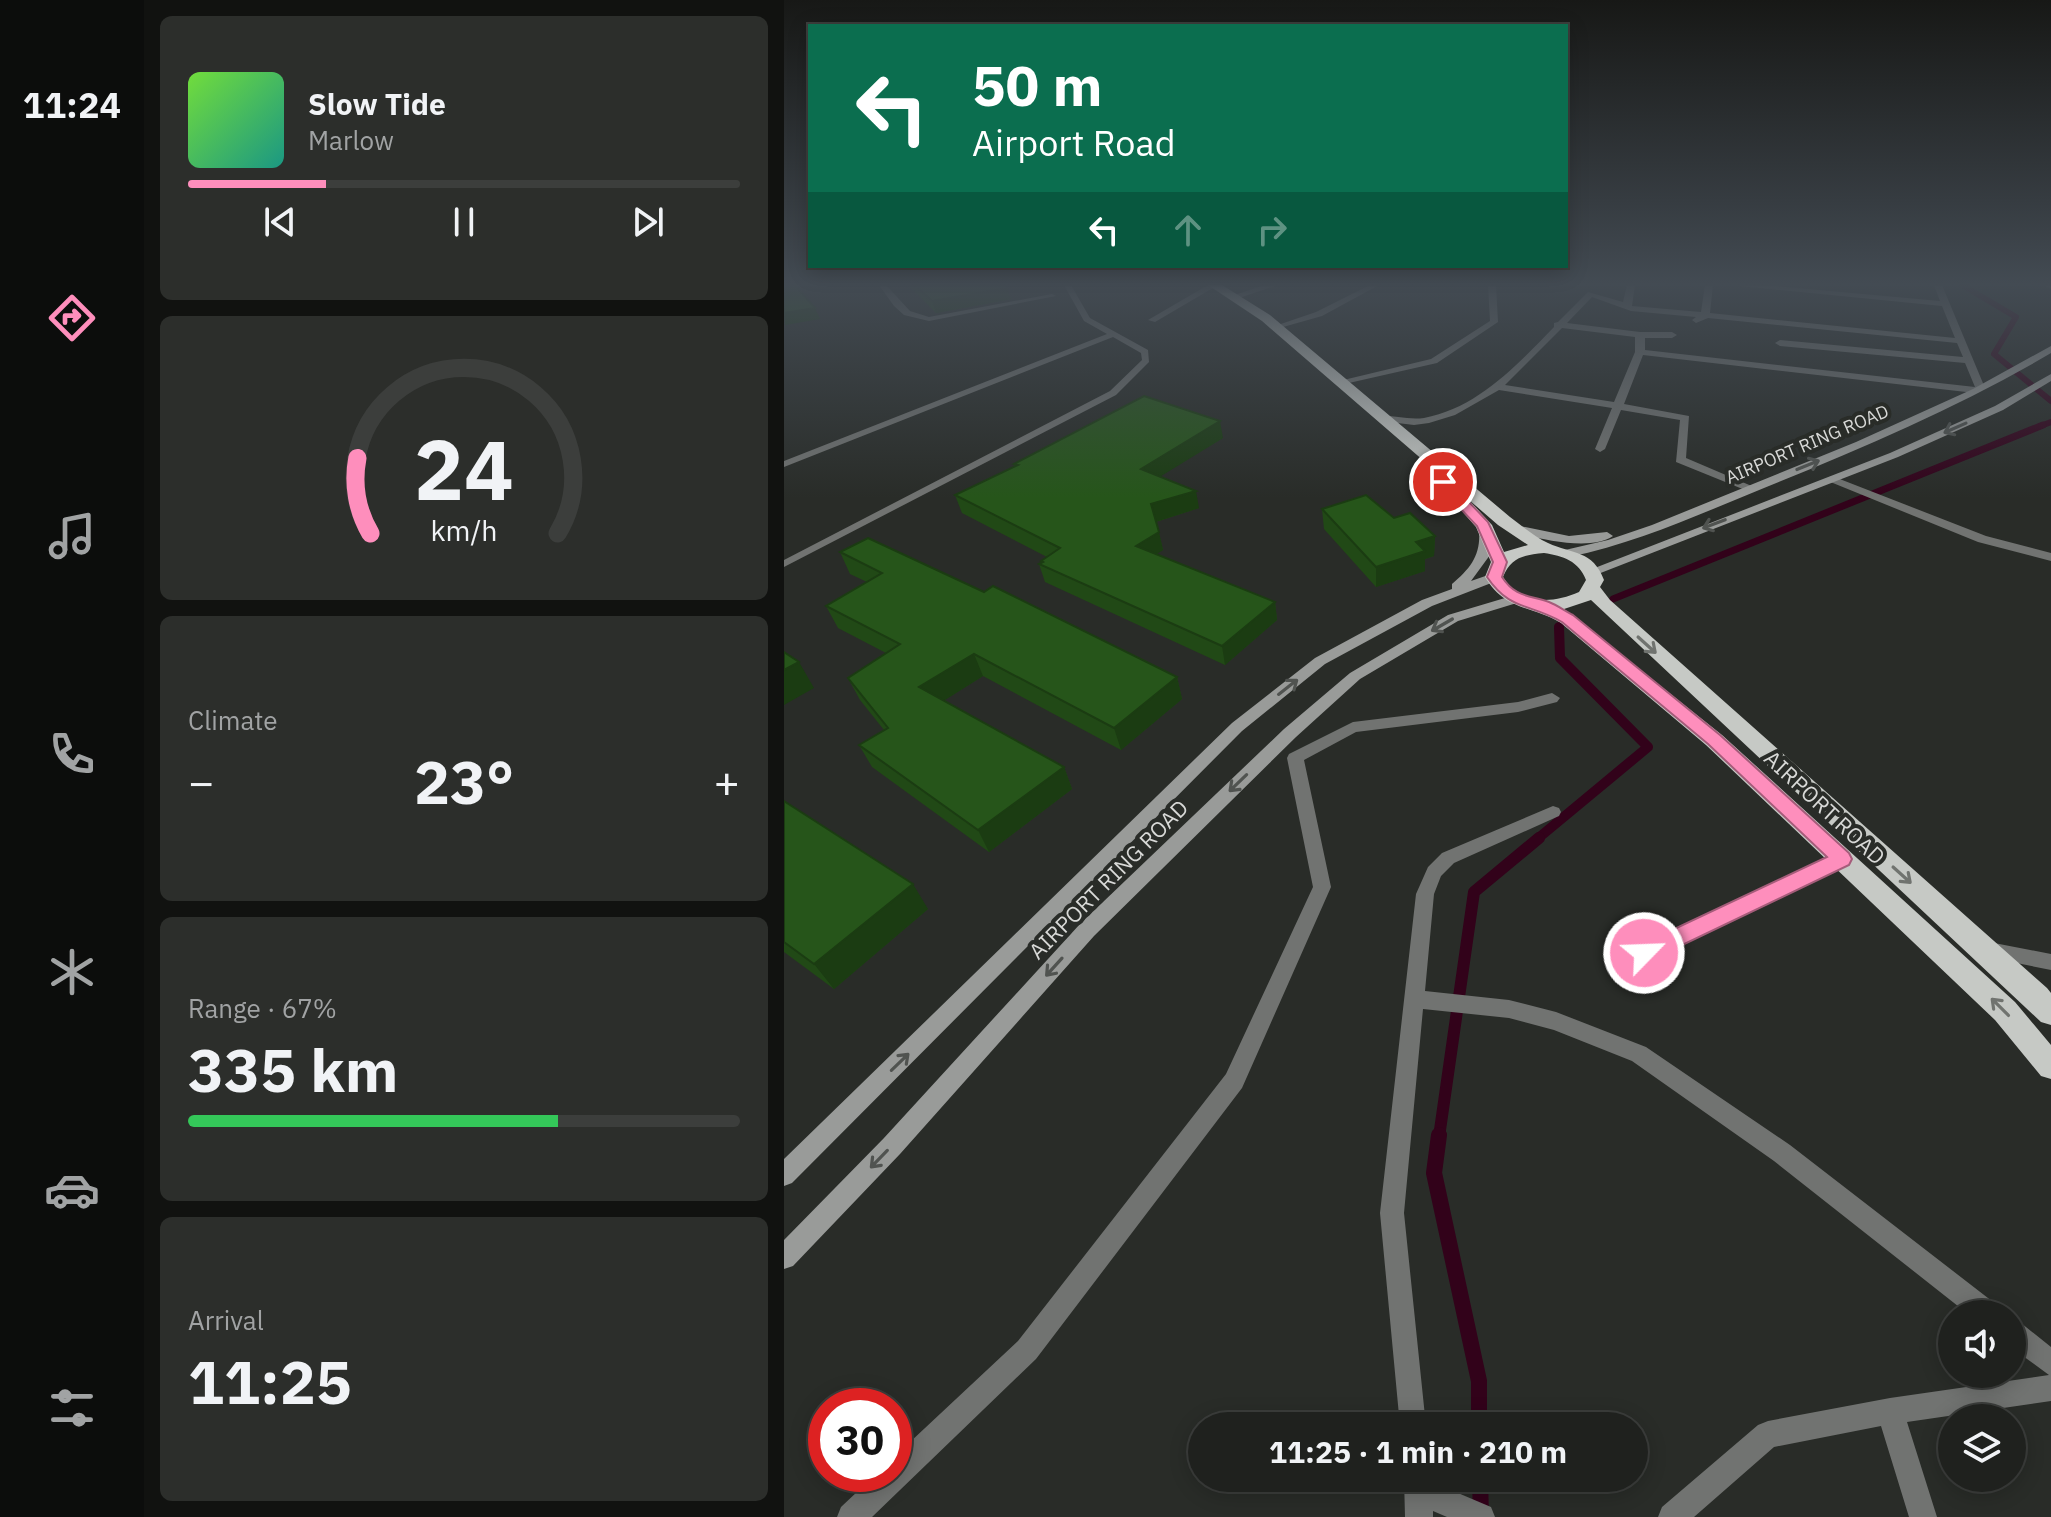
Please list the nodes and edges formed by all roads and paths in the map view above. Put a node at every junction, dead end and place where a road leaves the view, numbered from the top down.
1 (1059, 356) edge
2 (1145, 356) edge
3 (1310, 356) edge
4 (1442, 356) edge
5 (1529, 356) edge
6 (1638, 356) edge
7 (1669, 356) edge
8 (1697, 356) edge
9 (1782, 356) edge
10 (1921, 356) edge
11 (1966, 356) edge
12 (2040, 356) edge
13 (1702, 360) junction
14 (1968, 360) junction
15 (1785, 369) junction
16 (2048, 378) edge
17 (1340, 382) junction
18 (1500, 387) junction
19 (1977, 389) junction
20 (1617, 408) junction
21 (1381, 418) junction
22 (1600, 449) dead end
23 (784, 464) edge
24 (1832, 479) junction
25 (1750, 489) junction
26 (1484, 525) junction
27 (1514, 528) junction
28 (1651, 528) junction
29 (1544, 548) junction
30 (1569, 553) junction
31 (2051, 557) edge
32 (784, 564) edge
33 (1497, 570) junction
34 (1593, 580) junction
35 (1515, 599) junction
36 (1427, 603) junction
37 (1545, 606) junction
38 (1552, 698) dead end
39 (1553, 812) dead end
40 (1842, 859) junction
41 (1983, 949) junction
42 (1644, 953) dead end
43 (2051, 962) edge
44 (1414, 999) junction
45 (2051, 1013) edge
46 (2051, 1066) edge
47 (784, 1175) edge
48 (784, 1257) edge
49 (1970, 1300) edge
50 (2026, 1343) edge
51 (2051, 1363) edge
52 (2051, 1388) edge
53 (1890, 1411) junction
54 (1412, 1412) edge
55 (1418, 1495) edge
56 (1474, 1514) edge
57 (851, 1517) edge
58 (1672, 1517) edge
59 (1923, 1517) edge

1 - 23 lane
2 - 32 lane
3 - 17 highway
4 - 17 street
5 - 18 street
6 - 20 street
7 - 13 street
8 - 13 street
9 - 15 street
10 - 14 street
11 - 14 street
12 - 19 main road, AIRPORT RING ROAD
13 - 15 street
14 - 19 street
15 - 19 street
16 -> 24 main road, AIRPORT RING ROAD
17 - 21 highway
18 - 20 street
18 - 21 street
25 -> 19 main road, AIRPORT RING ROAD
20 - 22 street
20 - 25 street
21 - 26 highway
21 - 27 highway
24 - 31 street
24 -> 34 main road, AIRPORT RING ROAD
25 - 28 main road, AIRPORT RING ROAD
26 - 33 highway
26 - 36 main road
27 - 28 main road
27 - 29 highway
28 - 30 main road, AIRPORT RING ROAD
29 - 30 highway
29 - 33 highway
30 - 34 highway
33 - 35 highway
33 - 36 main road, AIRPORT RING ROAD
34 - 37 highway
34 -> 41 highway, AIRPORT ROAD
35 - 37 highway
35 -> 48 main road, AIRPORT RING ROAD
47 -> 36 main road, AIRPORT RING ROAD
37 - 40 highway, AIRPORT ROAD
38 - 57 street
39 - 44 street
40 - 42 street
46 -> 40 highway, AIRPORT ROAD
41 - 43 street
41 - 45 highway, AIRPORT ROAD
44 - 49 street
44 - 54 street
50 - 51 street
52 - 53 street
53 - 58 street
53 - 59 street
55 - 56 street

